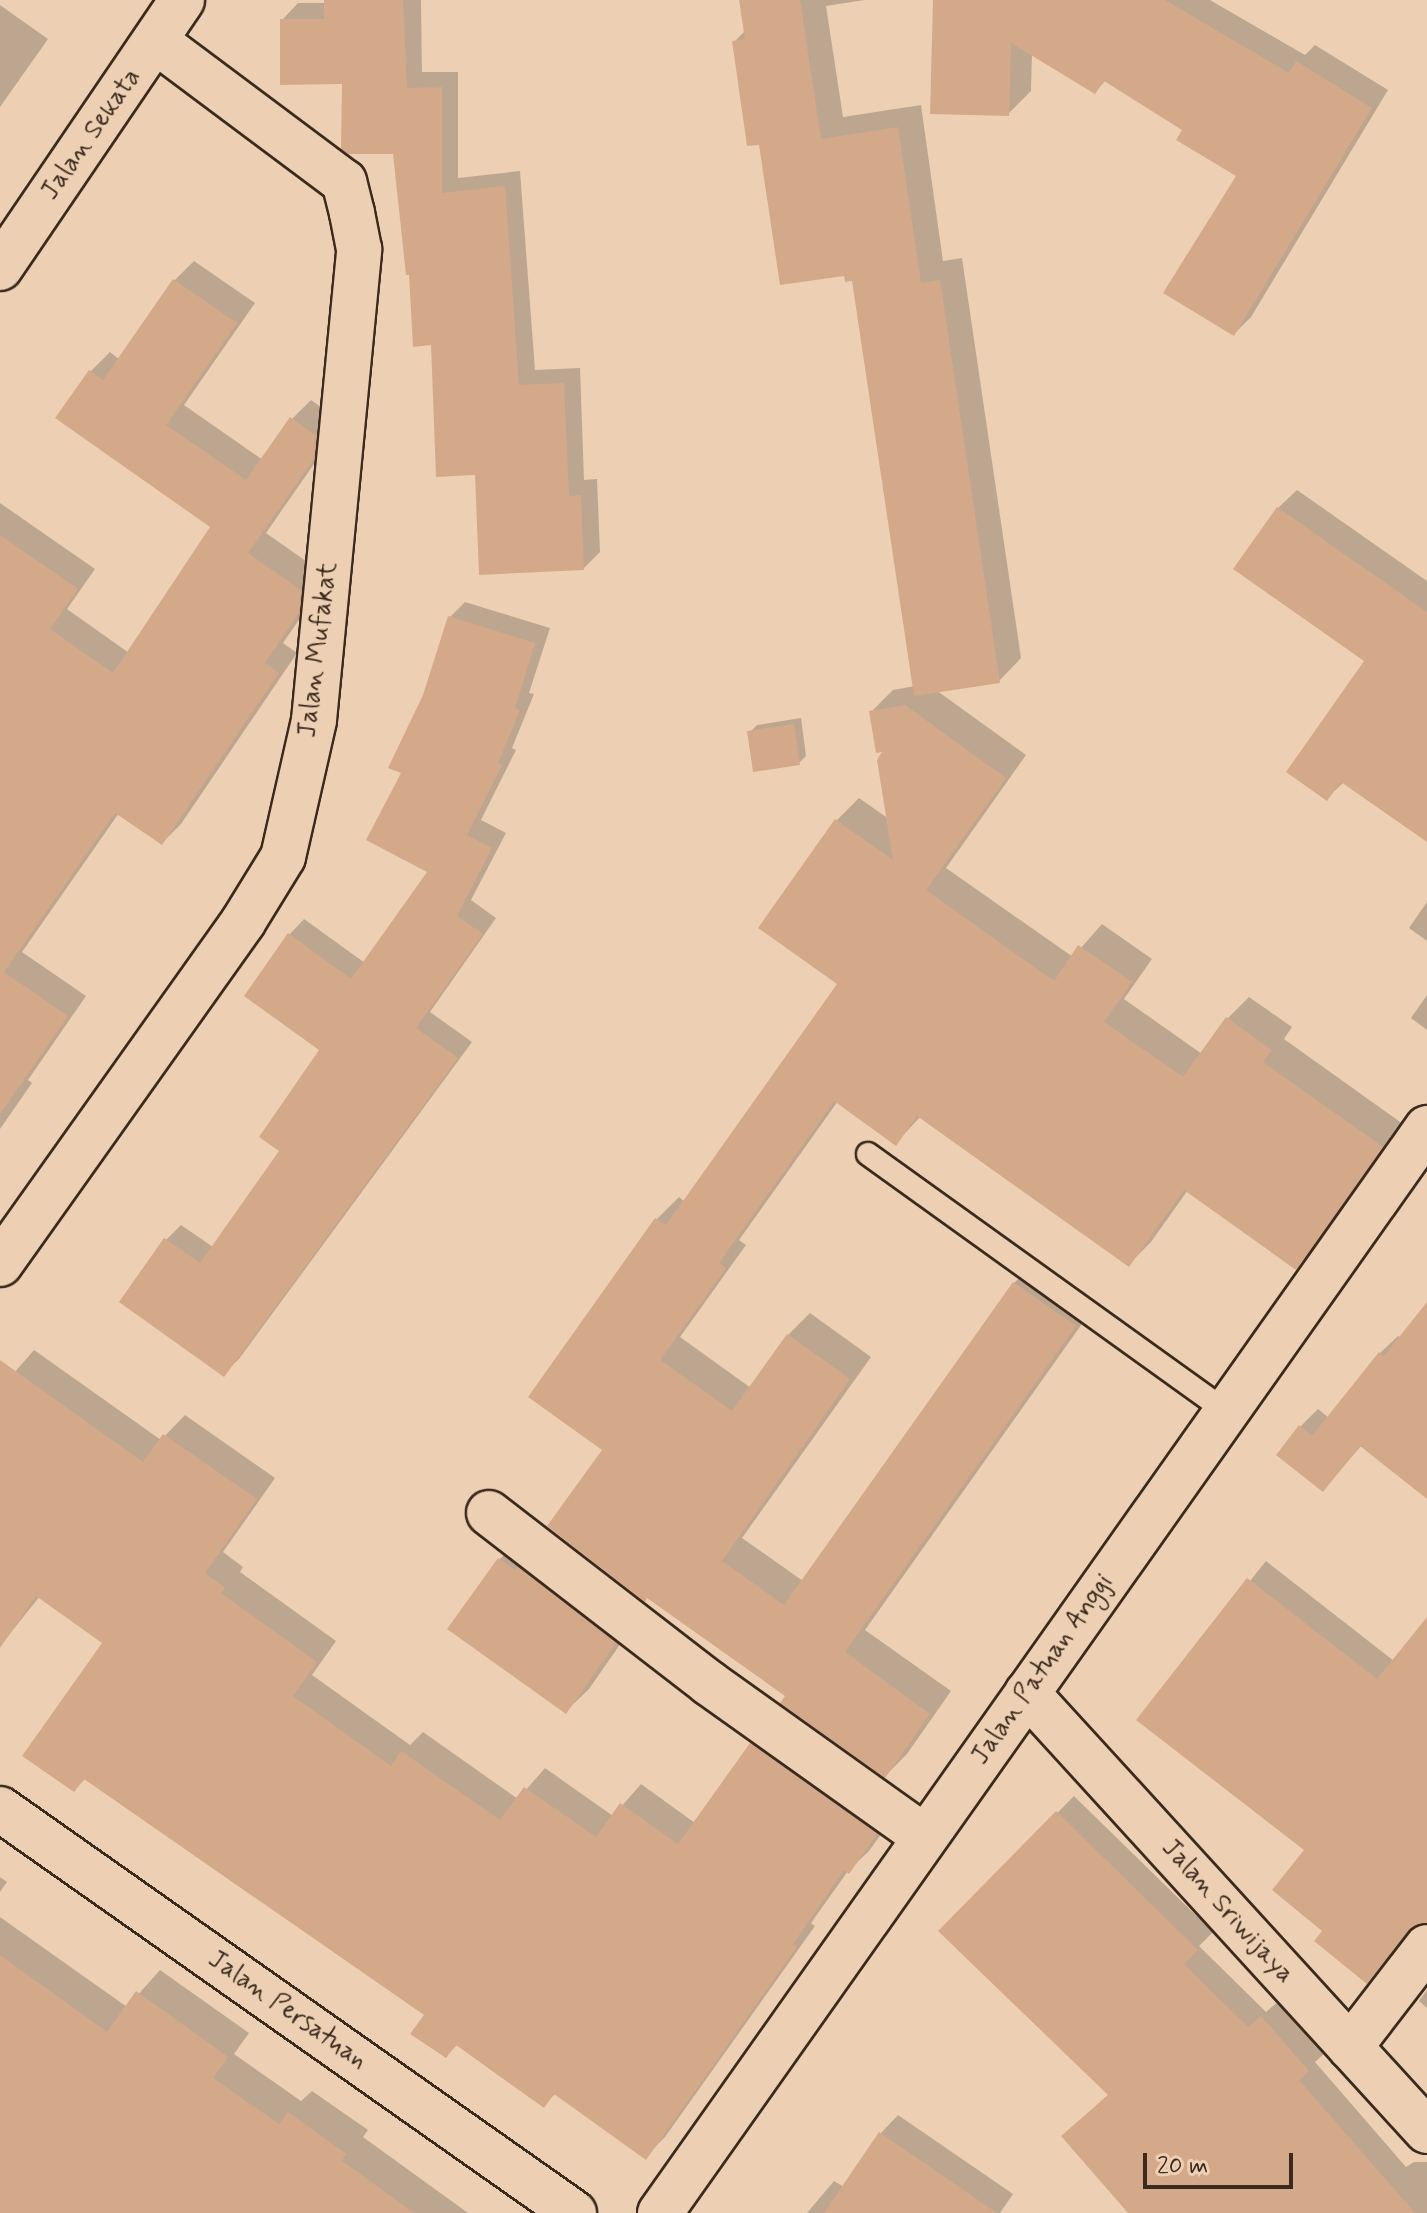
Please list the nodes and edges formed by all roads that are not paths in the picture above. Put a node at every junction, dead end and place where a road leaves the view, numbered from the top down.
1 (182, 0) edge
2 (157, 42) junction
3 (0, 268) edge
4 (1427, 1128) edge
5 (868, 1154) dead end
6 (0, 1264) edge
7 (1226, 1411) junction
8 (489, 1513) dead end
9 (1027, 1693) junction
10 (0, 1809) edge
11 (925, 1837) junction
12 (1427, 1947) edge
13 (1350, 2047) junction
14 (1427, 2131) edge
15 (574, 2213) edge
16 (660, 2213) edge

1 - 2 street, Jalan Sekata
2 - 3 street, Jalan Sekata
2 - 6 street, Jalan Mufakat
4 - 7 street, Jalan Patuan Anggi
5 - 7 lane
7 - 9 street, Jalan Patuan Anggi
8 - 11 street
9 - 11 street, Jalan Patuan Anggi
9 - 13 street, Jalan Sriwijaya
10 - 15 street, Jalan Persatuan
11 - 16 street, Jalan Patuan Anggi
12 - 13 street
13 - 14 street, Jalan Sriwijaya

